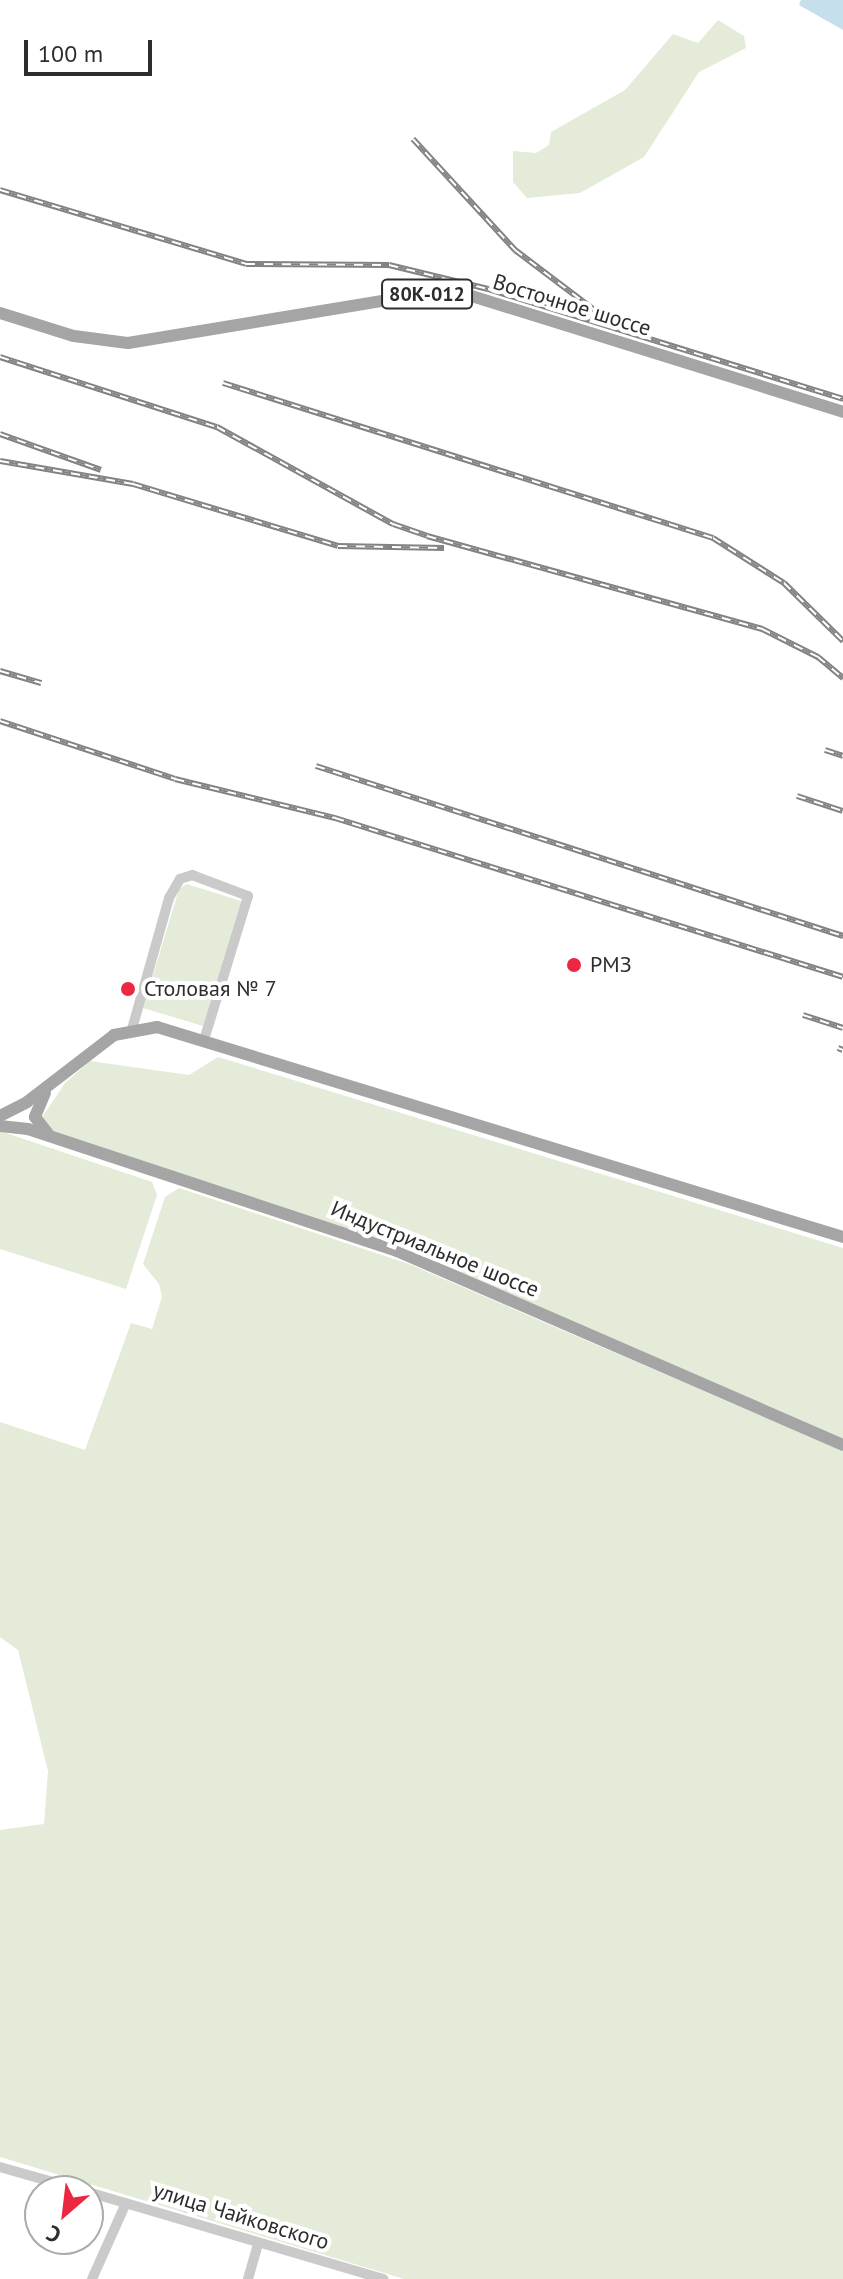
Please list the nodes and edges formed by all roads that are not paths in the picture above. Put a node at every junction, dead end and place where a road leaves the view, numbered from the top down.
1 (0, 313) edge
2 (843, 412) edge
3 (132, 1029) junction
4 (204, 1040) junction
5 (60, 1076) junction
6 (0, 1116) edge
7 (0, 1126) edge
8 (55, 1140) junction
9 (843, 1237) edge
10 (843, 1445) edge
11 (0, 2167) edge
12 (28, 2175) edge
13 (104, 2197) edge
14 (126, 2203) junction
15 (258, 2243) junction
16 (92, 2279) edge
17 (248, 2279) edge
18 (383, 2279) edge

1 - 2 main road, Восточное шоссе / 80К-012
3 - 4 main road
3 - 4 street
3 - 5 main road
4 - 9 main road
5 - 6 main road
5 - 8 main road
7 - 8 main road, Индустриальное шоссе
8 - 10 main road, Индустриальное шоссе
11 - 12 street, улица Чайковского
13 - 14 street, улица Чайковского
14 - 15 street, улица Чайковского
14 - 16 street
15 - 17 street
15 - 18 street, улица Чайковского

